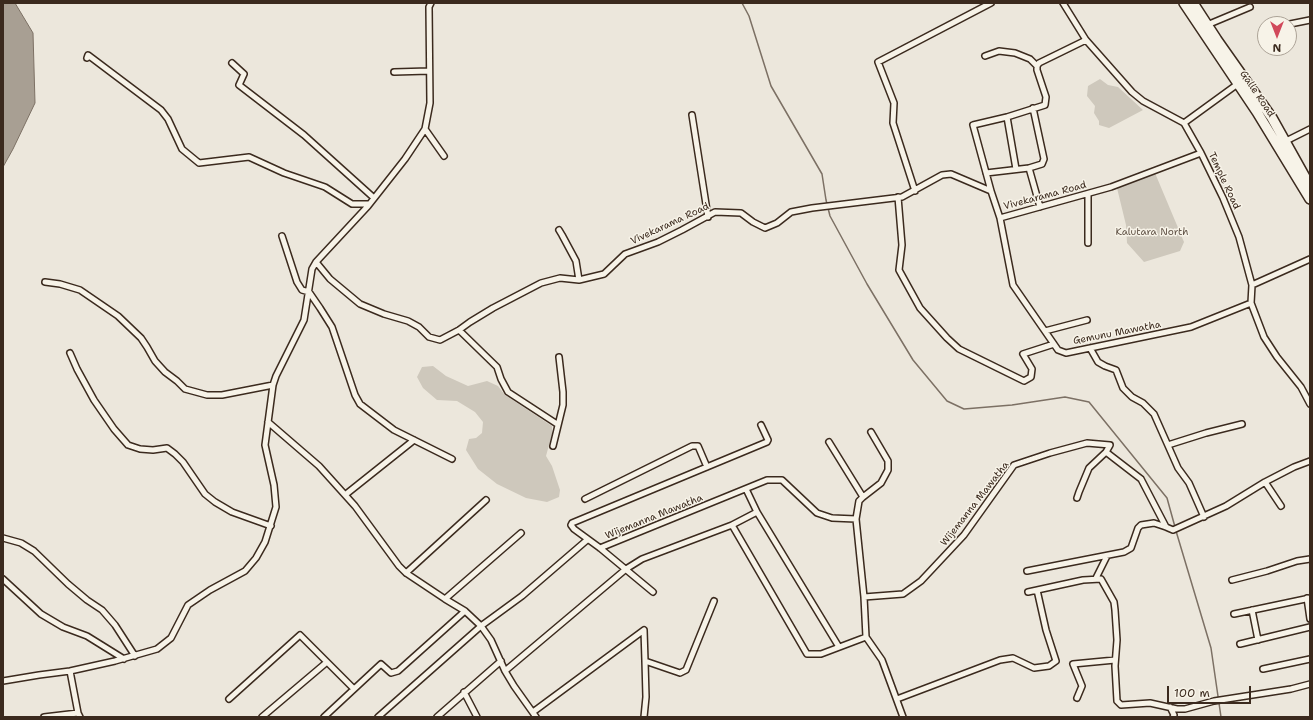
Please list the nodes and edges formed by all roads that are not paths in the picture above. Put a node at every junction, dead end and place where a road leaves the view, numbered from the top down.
1 (431, 3) edge
2 (991, 3) edge
3 (1063, 3) edge
4 (1184, 3) edge
5 (1193, 3) edge
6 (1250, 7) dead end
7 (1310, 20) edge
8 (1297, 23) edge
9 (1207, 25) junction
10 (1086, 40) junction
11 (985, 56) dead end
12 (87, 58) dead end
13 (232, 63) dead end
14 (1037, 66) junction
15 (394, 72) dead end
16 (430, 72) junction
17 (1241, 82) junction
18 (1033, 108) junction
19 (692, 115) dead end
20 (1007, 117) junction
21 (1184, 123) junction
22 (425, 129) junction
23 (1310, 129) edge
24 (1284, 142) junction
25 (1201, 153) junction
26 (444, 156) dead end
27 (1029, 168) junction
28 (1016, 169) junction
29 (986, 173) junction
30 (1310, 186) edge
31 (915, 191) junction
32 (991, 191) junction
33 (1088, 194) junction
34 (898, 197) junction
35 (374, 198) junction
36 (1310, 199) edge
37 (370, 204) junction
38 (1040, 207) junction
39 (708, 217) junction
40 (1000, 218) junction
41 (558, 230) dead end
42 (282, 236) dead end
43 (1088, 243) dead end
44 (1310, 259) edge
45 (316, 262) junction
46 (579, 280) junction
47 (45, 282) dead end
48 (1252, 285) junction
49 (309, 292) junction
50 (1251, 303) junction
51 (1087, 320) dead end
52 (459, 330) junction
53 (1045, 331) junction
54 (1054, 344) junction
55 (1090, 348) junction
56 (70, 353) dead end
57 (559, 357) dead end
58 (273, 385) junction
59 (1310, 404) edge
60 (268, 422) junction
61 (557, 424) junction
62 (1242, 424) dead end
63 (760, 425) dead end
64 (871, 432) dead end
65 (414, 440) junction
66 (829, 442) dead end
67 (1168, 445) junction
68 (553, 446) dead end
69 (1106, 452) junction
70 (452, 459) dead end
71 (1310, 461) edge
72 (708, 467) junction
73 (1265, 482) junction
74 (746, 489) junction
75 (345, 495) junction
76 (863, 497) junction
77 (1078, 498) dead end
78 (585, 499) dead end
79 (486, 500) dead end
80 (1281, 506) dead end
81 (757, 512) junction
82 (1204, 517) junction
83 (856, 519) junction
84 (732, 525) junction
85 (271, 526) junction
86 (1166, 527) junction
87 (521, 534) dead end
88 (3, 538) edge
89 (588, 540) junction
90 (600, 548) junction
91 (1107, 556) junction
92 (1310, 559) edge
93 (626, 569) junction
94 (1027, 571) dead end
95 (406, 572) junction
96 (1096, 578) junction
97 (3, 579) edge
98 (1232, 580) dead end
99 (1037, 590) junction
100 (654, 592) dead end
101 (1028, 592) dead end
102 (864, 597) junction
103 (1309, 598) edge
104 (445, 599) junction
105 (714, 601) dead end
106 (1252, 610) junction
107 (465, 611) junction
108 (1234, 614) dead end
109 (1310, 619) edge
110 (481, 626) junction
111 (1310, 627) edge
112 (866, 637) junction
113 (1258, 640) junction
114 (1240, 644) dead end
115 (839, 647) junction
116 (134, 656) junction
117 (124, 659) junction
118 (1115, 660) junction
119 (1310, 660) edge
120 (501, 661) junction
121 (645, 661) junction
122 (326, 662) junction
123 (1263, 669) dead end
124 (70, 671) junction
125 (505, 671) junction
126 (3, 681) edge
127 (1310, 684) edge
128 (354, 689) junction
129 (464, 692) junction
130 (1077, 698) dead end
131 (897, 699) junction
132 (229, 700) dead end
133 (1170, 707) junction
134 (79, 715) edge
135 (535, 716) edge
136 (44, 717) edge
137 (262, 717) edge
138 (324, 717) edge
139 (378, 717) edge
140 (438, 717) edge
141 (477, 717) edge
142 (644, 717) edge
143 (904, 717) edge
144 (1173, 717) edge

1 - 16 street
2 - 31 street
3 - 10 street
4 - 17 highway, Galle Road
5 - 9 highway, Galle Road
6 - 9 street
7 - 8 street
9 - 17 highway, Galle Road
10 - 14 street
10 - 21 street
11 - 14 street
12 - 37 street
13 - 35 street
14 - 18 street
15 - 16 street
16 - 22 street
17 - 21 street
17 - 24 highway, Galle Road
17 - 36 highway, Galle Road
18 - 20 street
18 - 27 street
19 - 39 street
20 - 28 street
20 - 29 street
21 - 25 street, Temple Road
22 - 26 street
22 - 35 street
23 - 24 street
24 - 30 highway, Galle Road
25 - 33 street, Vivekarama Road
25 - 48 street, Temple Road
27 - 28 street
27 - 38 street
28 - 29 street
29 - 32 street
31 - 32 street, Vivekarama Road
31 - 34 street, Vivekarama Road
32 - 40 street, Vivekarama Road
33 - 38 street, Vivekarama Road
33 - 43 street
34 - 39 street, Vivekarama Road
34 - 54 street
35 - 37 street
37 - 45 street
38 - 40 street, Vivekarama Road
39 - 46 street, Vivekarama Road
40 - 53 street, Gemunu Mawatha
41 - 46 street
42 - 49 street
44 - 48 street
45 - 49 street
45 - 52 street, Vivekarama Road
46 - 52 street, Vivekarama Road
47 - 58 street
48 - 50 street, Temple Road
49 - 58 street
49 - 65 street
50 - 55 street, Gemunu Mawatha
50 - 59 street, Temple Road
51 - 53 street
52 - 61 street
53 - 54 street, Gemunu Mawatha
54 - 55 street, Gemunu Mawatha
55 - 67 street
56 - 85 street
57 - 61 street
58 - 60 street
60 - 75 street
60 - 85 street
61 - 68 street
62 - 67 street
63 - 72 street
64 - 76 street
65 - 70 street
65 - 75 street
66 - 76 street
67 - 82 street
69 - 77 street
69 - 86 street, Wijemanna Mawatha
69 - 102 street, Wijemanna Mawatha
71 - 73 street
72 - 78 street
72 - 89 street
73 - 80 street
73 - 82 street
74 - 81 street
74 - 83 street, Wijemanna Mawatha
74 - 90 street, Wijemanna Mawatha
75 - 95 street
76 - 83 street
79 - 95 street
81 - 84 street
81 - 115 street
82 - 86 street
83 - 102 street
84 - 93 street
84 - 115 street
85 - 116 street
86 - 91 street
87 - 104 street
88 - 116 street
89 - 90 street
89 - 110 street
90 - 93 street
91 - 94 street
91 - 96 street
92 - 98 street
93 - 100 street
93 - 125 street
95 - 104 street
96 - 99 street
96 - 118 street
97 - 117 street
99 - 101 street
99 - 131 street
102 - 112 street
103 - 106 street
103 - 109 street
104 - 107 street
105 - 121 street
106 - 108 street
106 - 113 street
107 - 110 street
107 - 128 street
110 - 120 street
110 - 139 street
111 - 113 street
112 - 115 street
112 - 131 street
113 - 114 street
116 - 117 street
117 - 124 street
118 - 130 street
118 - 133 street
119 - 123 street
120 - 125 street
120 - 129 street
121 - 135 street
121 - 142 street
122 - 128 street
122 - 132 street
122 - 137 street
124 - 126 street
124 - 134 street
125 - 135 street
127 - 133 street
128 - 138 street
129 - 140 street
129 - 141 street
131 - 143 street
133 - 144 street
134 - 136 street

